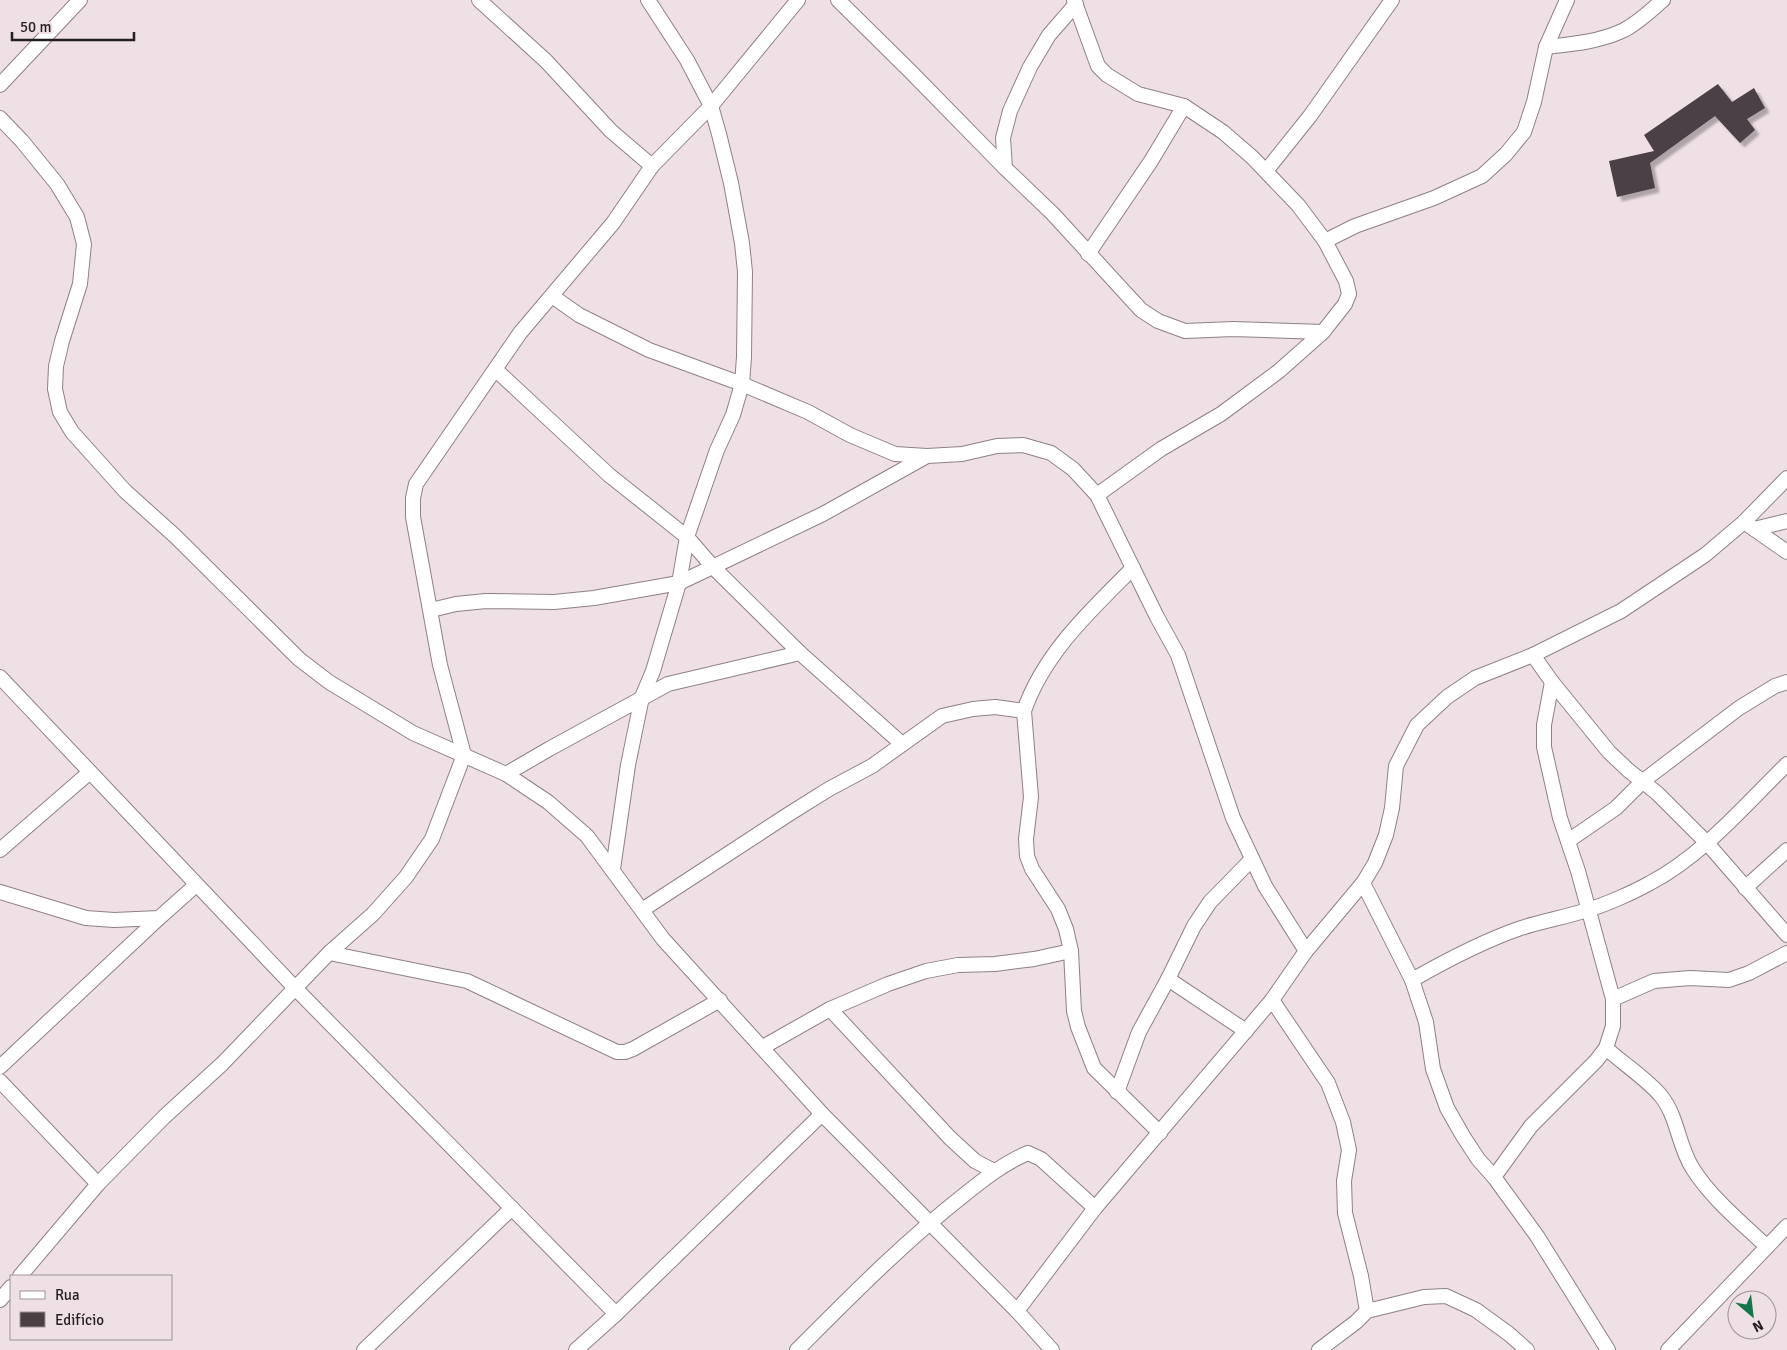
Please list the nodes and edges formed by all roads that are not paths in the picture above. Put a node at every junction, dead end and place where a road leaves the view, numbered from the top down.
1 (80, 0) edge
2 (479, 0) edge
3 (648, 0) edge
4 (798, 0) edge
5 (838, 0) edge
6 (1392, 0) edge
7 (1566, 0) edge
8 (1663, 0) edge
9 (1075, 2) edge
10 (1546, 47) junction
11 (0, 85) edge
12 (712, 106) junction
13 (1184, 106) junction
14 (0, 118) edge
15 (652, 166) junction
16 (1004, 168) junction
17 (1266, 171) junction
18 (1325, 241) junction
19 (1088, 254) junction
20 (552, 296) junction
21 (1323, 332) junction
22 (496, 370) junction
23 (742, 384) junction
24 (927, 456) junction
25 (1787, 478) edge
26 (1098, 495) junction
27 (1787, 520) edge
28 (1749, 525) junction
29 (687, 537) junction
30 (1787, 552) edge
31 (713, 566) junction
32 (1133, 568) junction
33 (679, 583) junction
34 (431, 610) junction
35 (800, 653) junction
36 (1533, 656) junction
37 (0, 677) edge
38 (1552, 682) junction
39 (1787, 682) edge
40 (642, 697) junction
41 (1024, 711) junction
42 (902, 744) junction
43 (464, 755) junction
44 (1787, 764) edge
45 (90, 772) junction
46 (506, 774) junction
47 (1643, 781) junction
48 (1568, 841) junction
49 (1707, 843) junction
50 (0, 850) edge
51 (1787, 850) edge
52 (1252, 859) junction
53 (613, 869) junction
54 (1363, 883) junction
55 (196, 885) junction
56 (1746, 888) junction
57 (0, 892) edge
58 (642, 910) junction
59 (1589, 910) junction
60 (159, 918) junction
61 (1787, 935) edge
62 (1071, 951) junction
63 (1306, 951) junction
64 (330, 953) junction
65 (1787, 953) edge
66 (1168, 979) junction
67 (1412, 980) junction
68 (295, 988) junction
69 (1613, 999) junction
70 (720, 1000) junction
71 (1272, 1000) junction
72 (830, 1009) junction
73 (1246, 1031) junction
74 (763, 1047) junction
75 (1606, 1048) junction
76 (0, 1067) edge
77 (0, 1081) edge
78 (1117, 1092) junction
79 (822, 1114) junction
80 (1160, 1133) junction
81 (994, 1171) junction
82 (1494, 1177) junction
83 (98, 1184) junction
84 (512, 1208) junction
85 (1095, 1208) junction
86 (929, 1222) junction
87 (1787, 1226) edge
88 (1767, 1247) junction
89 (21, 1275) edge
90 (10, 1288) edge
91 (0, 1300) edge
92 (1017, 1311) junction
93 (1367, 1311) junction
94 (616, 1314) junction
95 (364, 1350) edge
96 (576, 1350) edge
97 (797, 1350) edge
98 (1052, 1350) edge
99 (1319, 1350) edge
100 (1527, 1350) edge
101 (1608, 1350) edge
102 (1668, 1350) edge

1 - 11 street
2 - 15 street
3 - 12 street
4 - 12 street
5 - 16 street
6 - 17 street
7 - 10 street
8 - 10 street
9 - 13 street
9 - 16 street
10 - 18 street
12 - 15 street
12 - 23 street
13 - 17 street
13 - 19 street
14 - 43 street
15 - 20 street
16 - 19 street
17 - 18 street
18 - 21 street
19 - 21 street
20 - 22 street
20 - 23 street
21 - 26 street
22 - 29 street
22 - 34 street
23 - 24 street
23 - 29 street
24 - 26 street
24 - 31 street
25 - 28 street
26 - 32 street
27 - 28 street
28 - 30 street
28 - 36 street
29 - 31 street
29 - 33 street
31 - 33 street
31 - 35 street
32 - 41 street
32 - 52 street
33 - 34 street
33 - 40 street
34 - 43 street
35 - 40 street
35 - 42 street
36 - 38 street
36 - 54 street
37 - 45 street
38 - 47 street
38 - 48 street
39 - 47 street
40 - 46 street
40 - 53 street
41 - 42 street
41 - 62 street
42 - 58 street
43 - 46 street
43 - 64 street
44 - 49 street
45 - 50 street
45 - 55 street
46 - 53 street
47 - 48 street
47 - 49 street
48 - 59 street
49 - 56 street
49 - 59 street
51 - 56 street
52 - 63 street
52 - 66 street
53 - 58 street
54 - 63 street
54 - 67 street
55 - 60 street
55 - 68 street
56 - 61 street
57 - 60 street
58 - 70 street
59 - 67 street
59 - 69 street
60 - 76 street
62 - 72 street
62 - 78 street
63 - 71 street
64 - 68 street
64 - 70 street
65 - 69 street
66 - 73 street
66 - 78 street
67 - 82 street
68 - 83 street
68 - 84 street
69 - 75 street
70 - 74 street
71 - 73 street
71 - 93 street
72 - 74 street
72 - 81 street
73 - 80 street
74 - 79 street
75 - 82 street
75 - 88 street
77 - 83 street
78 - 80 street
79 - 86 street
79 - 94 street
80 - 85 street
81 - 85 street
81 - 86 street
82 - 101 street
83 - 89 street
84 - 94 street
84 - 95 street
85 - 92 street
86 - 92 street
86 - 97 street
87 - 88 street
88 - 102 street
90 - 91 street
92 - 98 street
93 - 99 street
93 - 100 street
94 - 96 street

